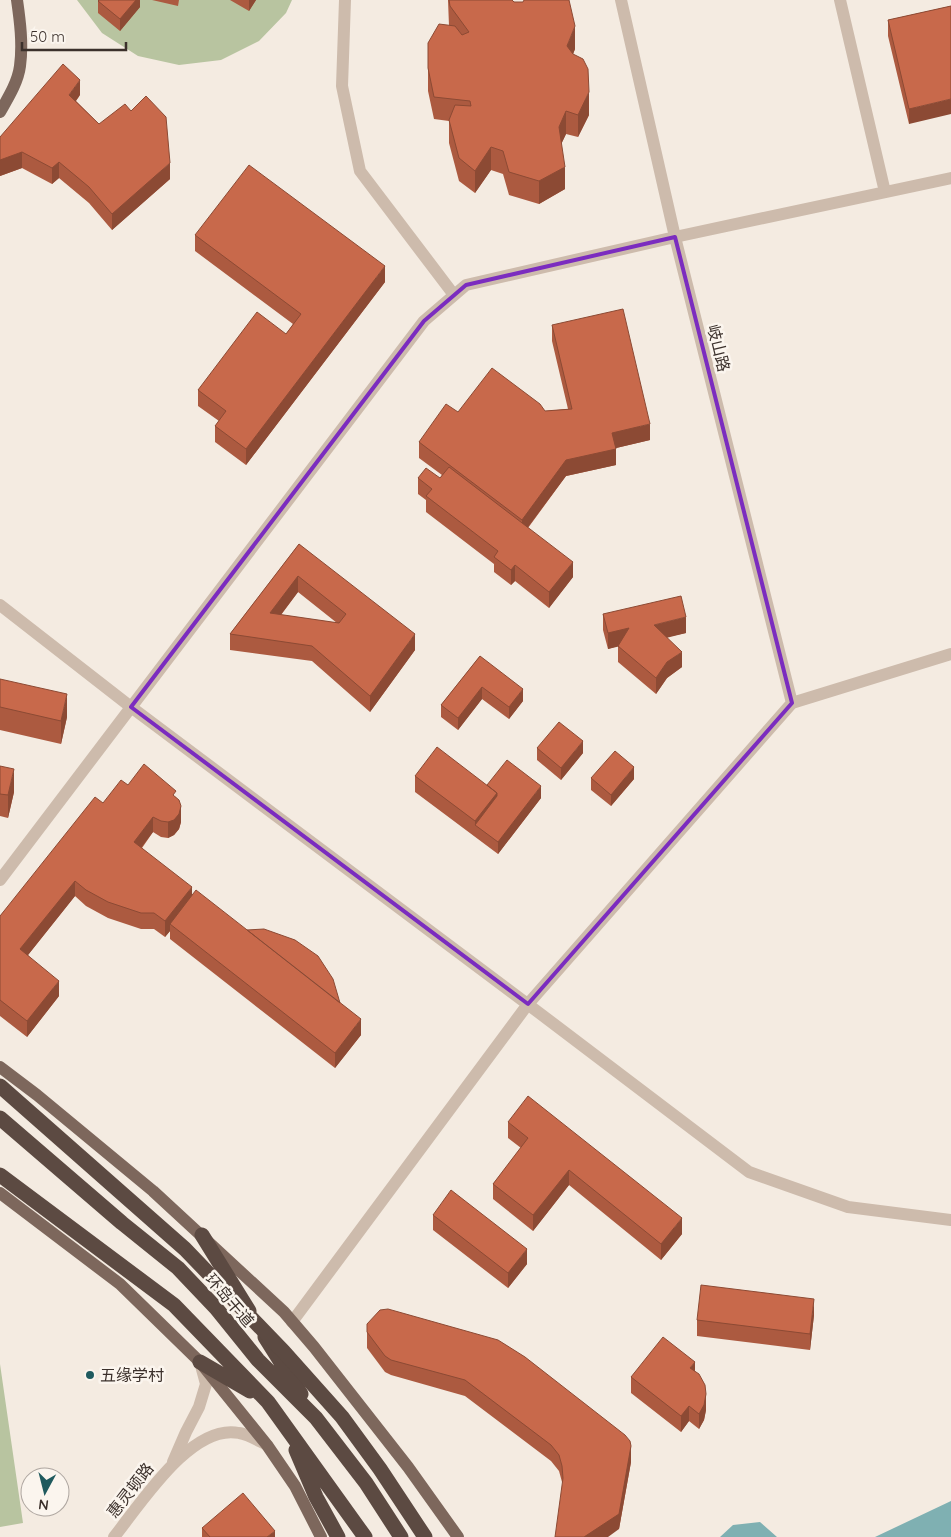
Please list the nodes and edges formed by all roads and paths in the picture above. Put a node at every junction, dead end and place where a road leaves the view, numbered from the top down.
1 (17, 0) edge
2 (345, 0) edge
3 (621, 0) edge
4 (840, 0) edge
5 (0, 112) edge
6 (951, 178) edge
7 (885, 192) junction
8 (675, 237) junction
9 (454, 295) junction
10 (0, 605) edge
11 (951, 654) edge
12 (792, 703) junction
13 (131, 707) junction
14 (0, 880) edge
15 (528, 1004) junction
16 (0, 1067) edge
17 (0, 1086) edge
18 (0, 1118) edge
19 (0, 1175) edge
20 (0, 1193) edge
21 (951, 1220) edge
22 (202, 1235) junction
23 (292, 1322) junction
24 (200, 1362) junction
25 (268, 1402) junction
26 (316, 1418) junction
27 (281, 1419) junction
28 (267, 1445) junction
29 (172, 1464) junction
30 (114, 1537) edge
31 (321, 1537) edge
32 (338, 1537) edge
33 (365, 1537) edge
34 (401, 1537) edge
35 (425, 1537) edge
36 (458, 1537) edge

1 - 5 main road
2 - 9 street
3 - 8 street, 岐山路
4 - 7 street
6 - 7 street
7 - 8 street
8 - 9 street
8 - 12 street, 岐山路
9 - 13 street
10 - 13 street
11 - 12 street
12 - 15 street
13 - 14 street
13 - 15 street
15 - 21 street
15 - 23 street
16 - 22 main road
17 - 35 highway, bridge
18 - 26 highway, 环岛干道
19 - 25 highway
20 - 24 main road
22 - 23 main road
22 - 26 highway
23 - 36 main road
24 - 25 highway
24 - 28 main road
24 - 29 street
25 - 27 highway
26 - 34 highway, 环岛干道
27 - 32 highway
27 - 33 highway
28 - 29 street
28 - 31 main road
29 - 30 street, 惠灵顿路

